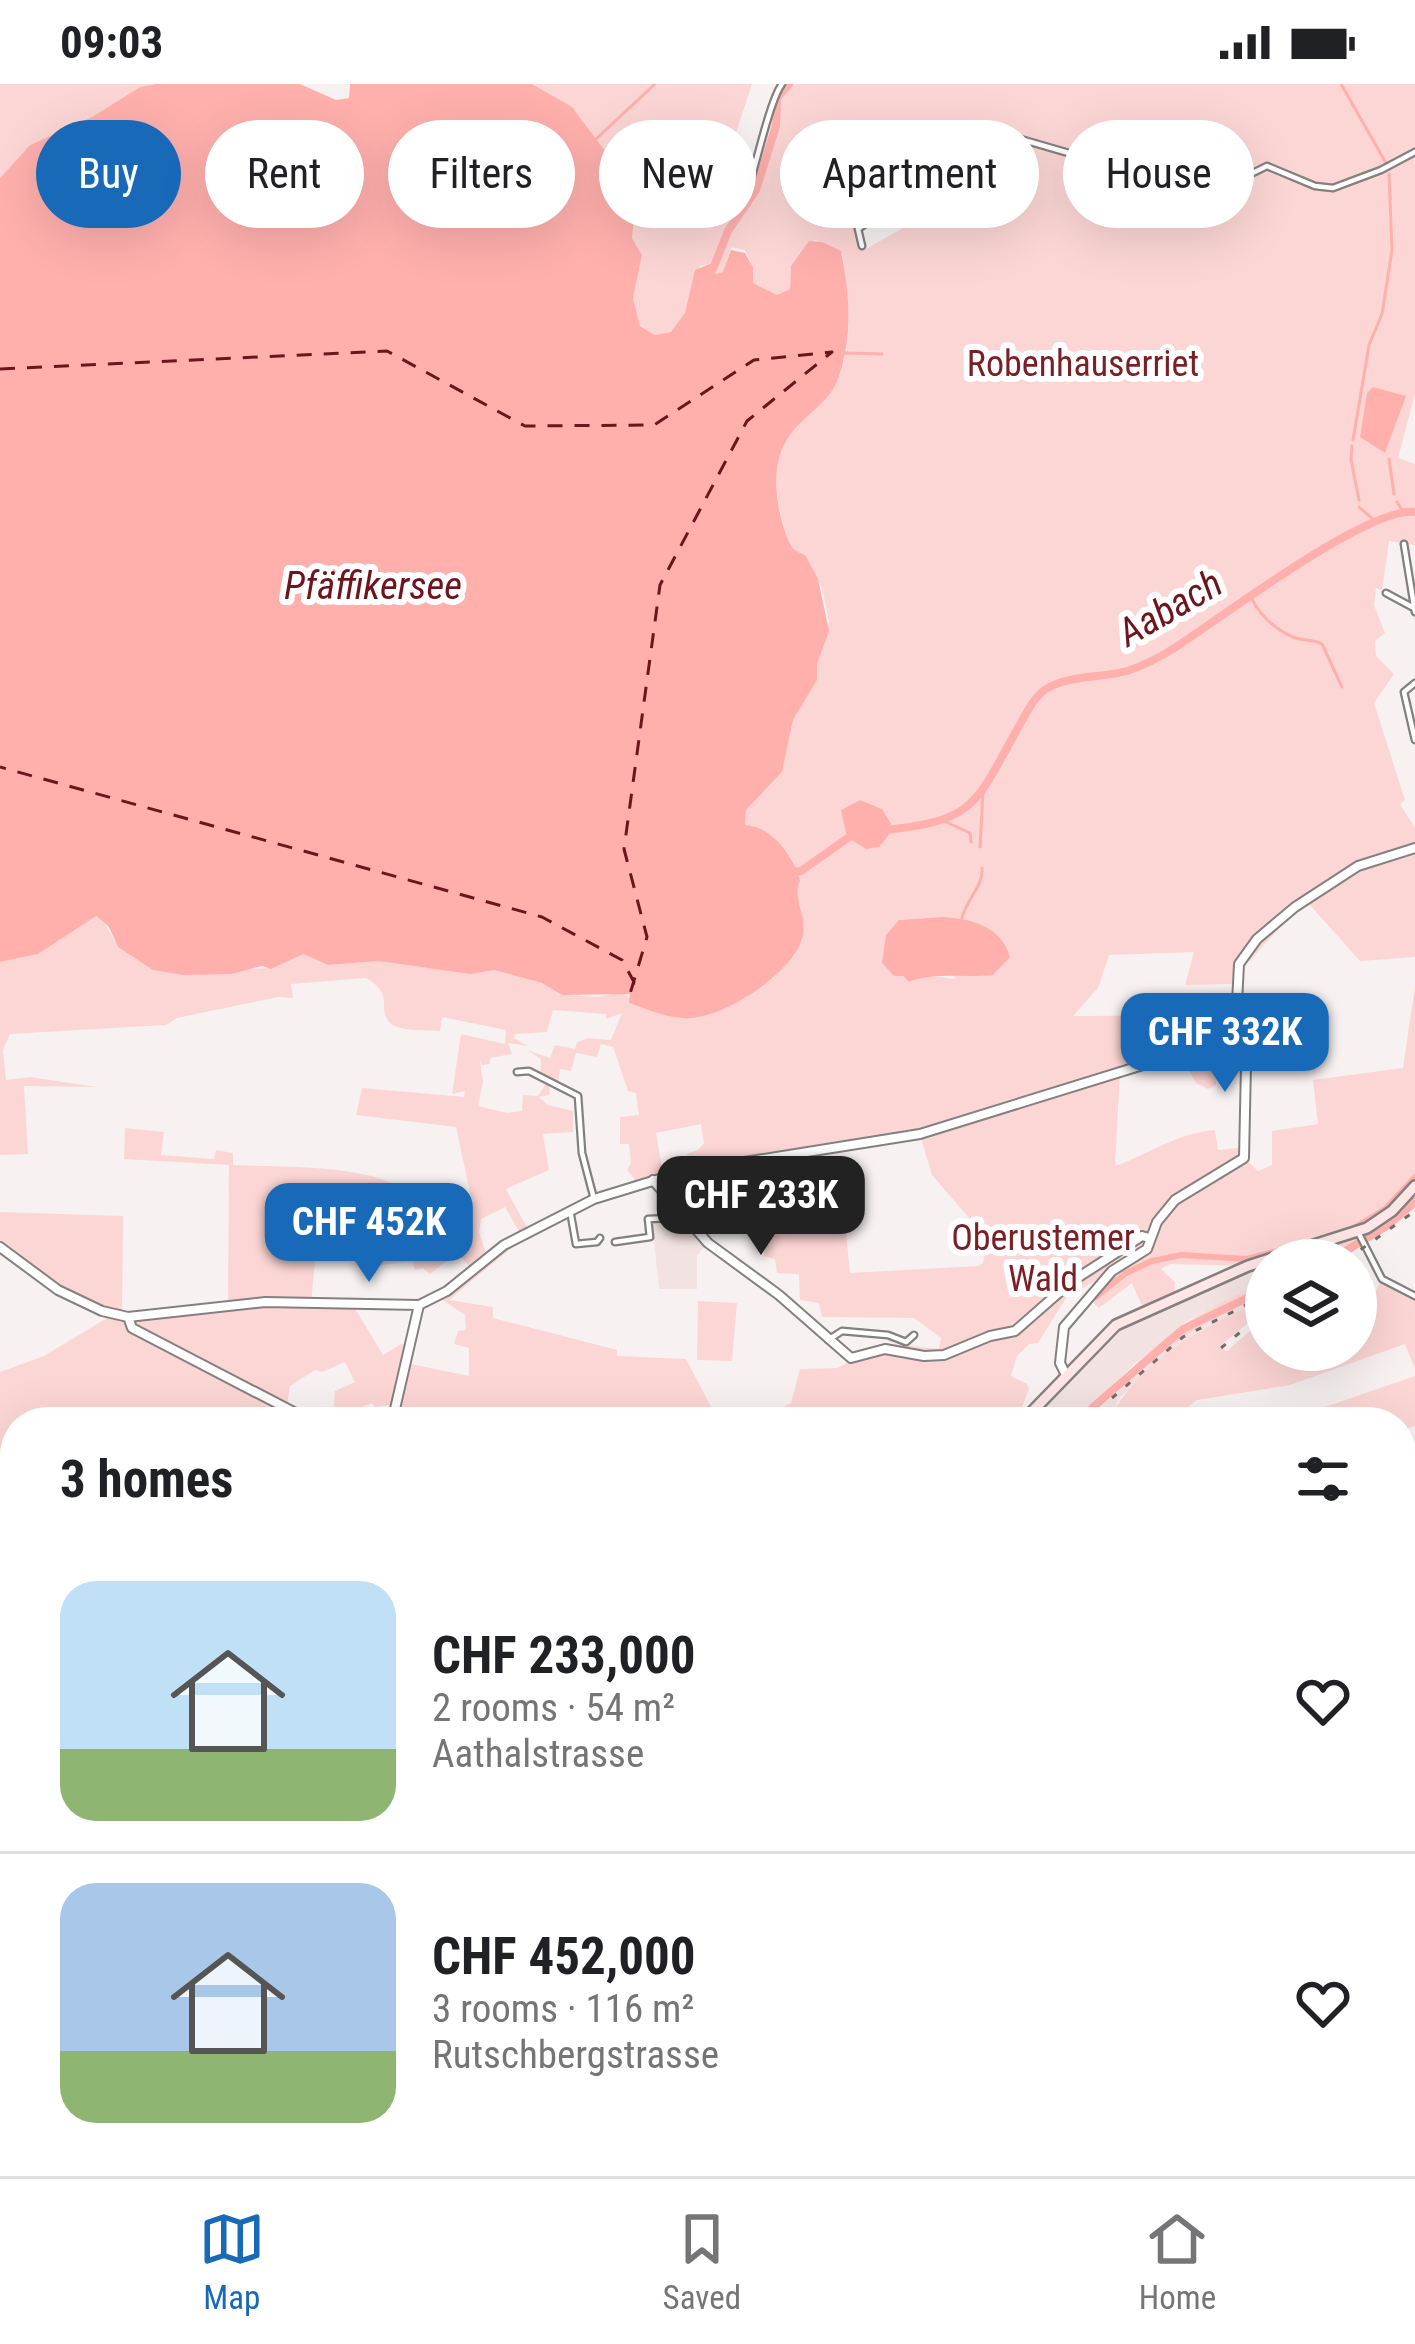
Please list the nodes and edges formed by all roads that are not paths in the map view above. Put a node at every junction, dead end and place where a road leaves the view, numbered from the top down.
1 (782, 84) edge
2 (1415, 152) edge
3 (756, 164) edge
4 (862, 247) dead end
5 (1404, 544) dead end
6 (1386, 593) dead end
7 (1414, 611) edge
8 (1415, 683) edge
9 (1412, 712) edge
10 (1415, 739) edge
11 (1415, 848) edge
12 (1236, 1022) junction
13 (517, 1072) dead end
14 (653, 1180) junction
15 (1415, 1186) edge
16 (593, 1199) junction
17 (569, 1210) junction
18 (683, 1213) junction
19 (600, 1238) dead end
20 (1149, 1238) junction
21 (1361, 1238) junction
22 (615, 1242) dead end
23 (0, 1247) edge
24 (1415, 1296) edge
25 (419, 1305) junction
26 (128, 1317) junction
27 (914, 1335) dead end
28 (828, 1340) junction
29 (1066, 1375) junction
30 (285, 1407) edge
31 (395, 1407) edge
32 (1036, 1407) edge

1 - 3 street
2 - 4 street
5 - 7 street
6 - 7 street
8 - 9 street
9 - 10 street
11 - 12 street
12 - 14 street
12 - 20 street
13 - 16 street
14 - 16 street
14 - 18 street
15 - 21 main road
16 - 17 street
17 - 19 street
17 - 25 street
18 - 22 street
18 - 28 street
20 - 28 street
20 - 29 street
21 - 24 street
21 - 29 main road
23 - 26 street
25 - 26 street
25 - 31 street
26 - 30 street
27 - 28 street
29 - 32 main road

